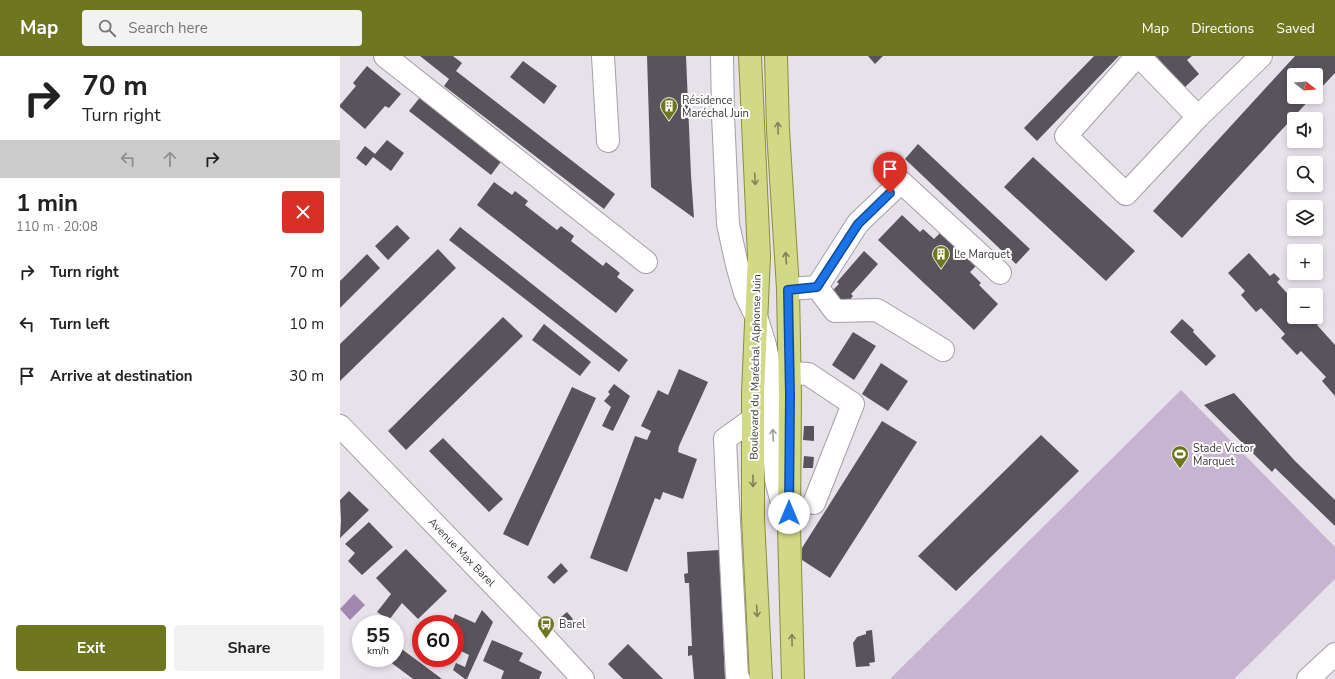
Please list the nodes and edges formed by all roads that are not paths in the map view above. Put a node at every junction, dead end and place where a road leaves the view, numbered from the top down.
1 (385, 56) edge
2 (603, 56) edge
3 (722, 56) edge
4 (750, 56) edge
5 (776, 56) edge
6 (1138, 56) edge
7 (1261, 56) edge
8 (1198, 117) junction
9 (608, 141) dead end
10 (646, 262) dead end
11 (1000, 272) dead end
12 (817, 287) junction
13 (788, 290) junction
14 (756, 316) junction
15 (943, 350) dead end
16 (790, 373) junction
17 (753, 419) junction
18 (340, 426) edge
19 (814, 503) dead end
20 (789, 528) junction
21 (1335, 654) edge
22 (583, 679) edge
23 (739, 679) edge
24 (761, 679) edge
25 (793, 679) edge
26 (1308, 679) edge

1 - 10 street
2 - 9 street
3 - 14 street
4 -> 14 main road, Boulevard du Maréchal Alphonse Juin
13 -> 5 main road
6 - 8 street
6 - 8 street
7 - 8 street
11 - 12 street
12 - 13 street
12 - 15 street
13 - 16 main road
14 - 17 main road, Boulevard du Maréchal Alphonse Juin
20 -> 14 street
16 - 19 street
16 - 20 main road
17 - 23 street
17 -> 24 main road, Boulevard du Maréchal Alphonse Juin
18 - 22 street, Avenue Max Barel
25 -> 20 main road
21 - 26 street

